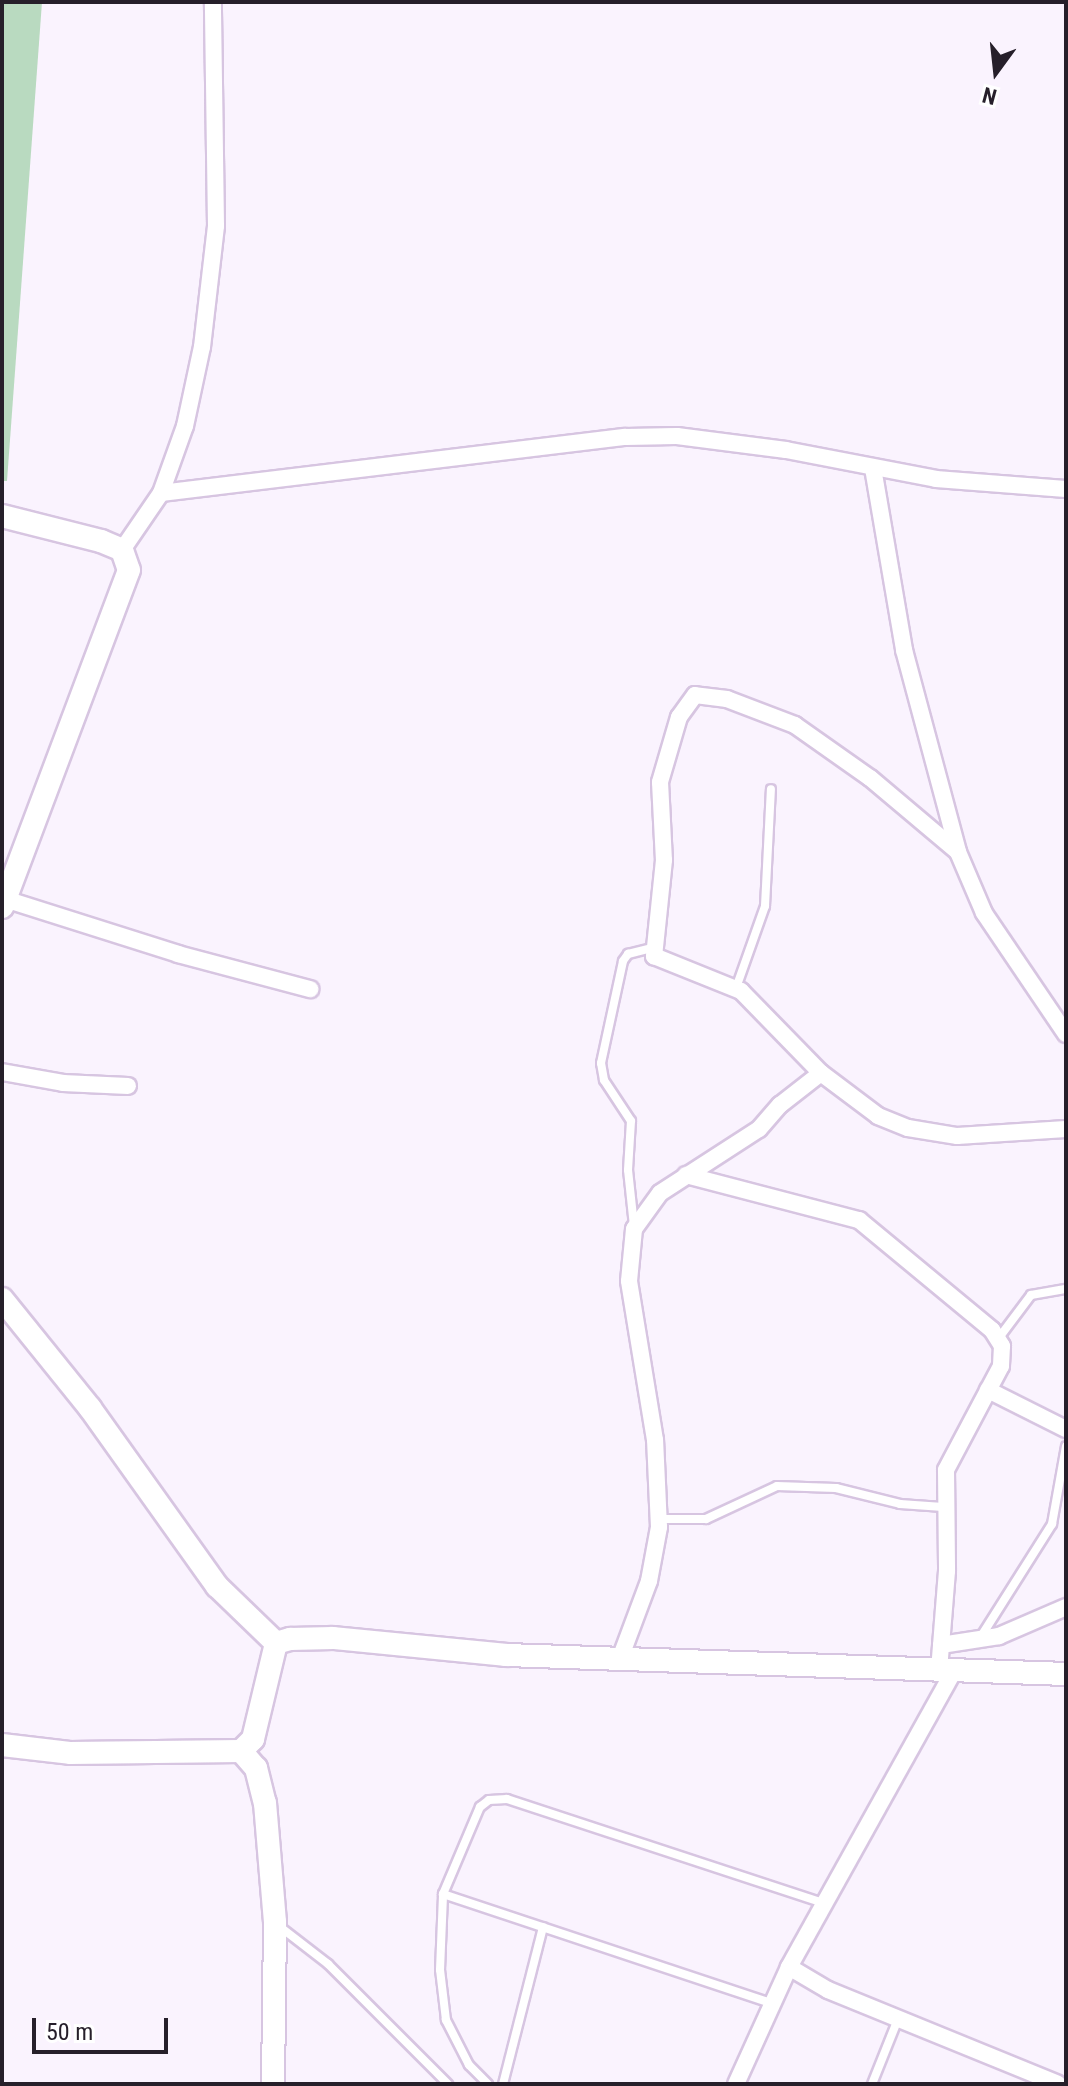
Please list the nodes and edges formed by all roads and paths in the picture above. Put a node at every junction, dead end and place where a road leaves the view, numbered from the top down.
1 (213, 2) edge
2 (873, 468) junction
3 (1066, 489) edge
4 (161, 493) junction
5 (2, 516) edge
6 (122, 550) junction
7 (771, 789) dead end
8 (958, 852) junction
9 (4, 903) edge
10 (652, 948) junction
11 (736, 988) junction
12 (310, 989) dead end
13 (1066, 1034) edge
14 (2, 1072) edge
15 (821, 1073) junction
16 (128, 1086) dead end
17 (1066, 1129) edge
18 (686, 1175) junction
19 (634, 1229) junction
20 (1066, 1289) edge
21 (6, 1304) edge
22 (998, 1339) junction
23 (988, 1390) junction
24 (1066, 1429) edge
25 (1066, 1446) edge
26 (943, 1507) junction
27 (659, 1519) junction
28 (1066, 1607) edge
29 (979, 1641) junction
30 (276, 1643) junction
31 (941, 1645) junction
32 (621, 1656) junction
33 (946, 1670) junction
34 (1066, 1674) edge
35 (2, 1745) edge
36 (241, 1751) junction
37 (443, 1894) junction
38 (823, 1903) junction
39 (275, 1922) junction
40 (543, 1927) junction
41 (789, 1967) junction
42 (770, 2003) junction
43 (899, 2019) junction
44 (273, 2084) edge
45 (448, 2084) edge
46 (488, 2084) edge
47 (503, 2084) edge
48 (736, 2084) edge
49 (872, 2084) edge
50 (1058, 2084) edge

1 - 4 street
2 - 3 street
2 - 4 street
2 - 8 street
4 - 6 street
5 - 6 street
6 - 9 street
7 - 11 lane
8 - 10 street
8 - 13 street
9 - 12 street
10 - 11 street
10 - 19 lane
11 - 15 street
14 - 16 street
15 - 17 street
15 - 18 street
18 - 19 street
18 - 22 street
19 - 27 street
20 - 22 lane
21 - 30 street
22 - 23 street
23 - 24 street
23 - 26 street
25 - 29 lane
26 - 27 lane
26 - 31 street
27 - 32 street
28 - 29 street
29 - 31 street
30 - 32 street
30 - 36 street
31 - 33 street
32 - 33 street
33 - 34 street
33 - 38 street
35 - 36 street
36 - 39 street
37 - 38 lane
37 - 40 lane
37 - 46 lane
38 - 41 street
39 - 44 street
39 - 45 lane
40 - 42 lane
40 - 47 lane
41 - 42 street
41 - 43 street
42 - 48 street
43 - 49 lane
43 - 50 street

